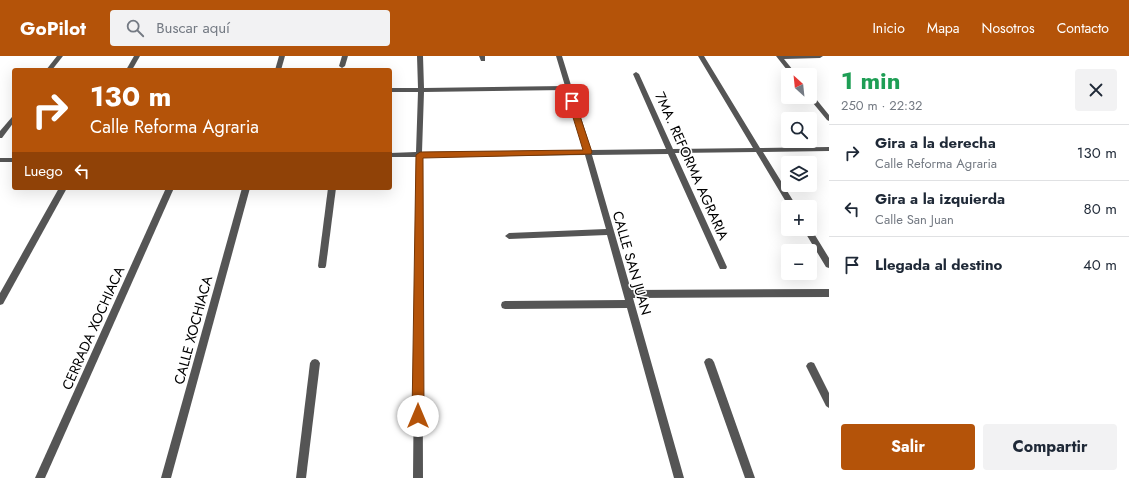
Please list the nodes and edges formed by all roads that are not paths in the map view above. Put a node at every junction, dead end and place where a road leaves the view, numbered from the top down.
1 (60, 56) edge
2 (137, 56) edge
3 (282, 56) edge
4 (345, 56) edge
5 (420, 56) edge
6 (559, 56) edge
7 (701, 56) edge
8 (780, 56) edge
9 (820, 56) edge
10 (342, 66) dead end
11 (51, 68) edge
12 (130, 68) edge
13 (279, 68) edge
14 (789, 68) edge
15 (636, 74) dead end
16 (568, 88) junction
17 (392, 90) edge
18 (421, 90) junction
19 (817, 104) edge
20 (829, 119) edge
21 (12, 121) edge
22 (0, 136) edge
23 (829, 149) edge
24 (758, 150) junction
25 (588, 152) junction
26 (670, 152) junction
27 (420, 155) junction
28 (392, 156) edge
29 (0, 160) edge
30 (12, 160) edge
31 (62, 190) edge
32 (169, 190) edge
33 (245, 190) edge
34 (332, 190) edge
35 (789, 200) edge
36 (609, 232) junction
37 (509, 236) dead end
38 (811, 236) edge
39 (829, 265) edge
40 (322, 266) dead end
41 (723, 268) dead end
42 (829, 293) edge
43 (627, 294) junction
44 (0, 301) edge
45 (505, 304) dead end
46 (630, 304) junction
47 (710, 362) dead end
48 (315, 363) dead end
49 (811, 366) dead end
50 (829, 404) edge
51 (40, 478) edge
52 (166, 478) edge
53 (301, 478) edge
54 (418, 478) edge
55 (679, 478) edge
56 (750, 478) edge

1 - 11 street
2 - 12 street
3 - 13 street
4 - 10 street
5 - 18 street
6 - 16 street, CALLE SAN JUAN
7 - 24 street
8 - 9 street
8 - 14 street
15 - 26 street, 7MA. REFORMA AGRARIA
16 - 18 street
16 - 25 street, CALLE SAN JUAN
17 - 18 street
18 - 27 street
19 - 20 street
21 - 22 street
23 - 24 street
24 - 26 street
24 - 35 street
25 - 26 street
25 - 27 street
25 - 36 street, CALLE SAN JUAN
26 - 41 street, 7MA. REFORMA AGRARIA
27 - 28 street
27 - 54 street
29 - 30 street
31 - 44 street
32 - 51 street, CERRADA XOCHIACA
33 - 52 street, CALLE XOCHIACA
34 - 40 street
36 - 37 street
36 - 43 street, CALLE SAN JUAN
38 - 39 street
42 - 43 street
43 - 46 street, CALLE SAN JUAN
45 - 46 street
46 - 55 street, CALLE SAN JUAN
47 - 56 street
48 - 53 street
49 - 50 street

